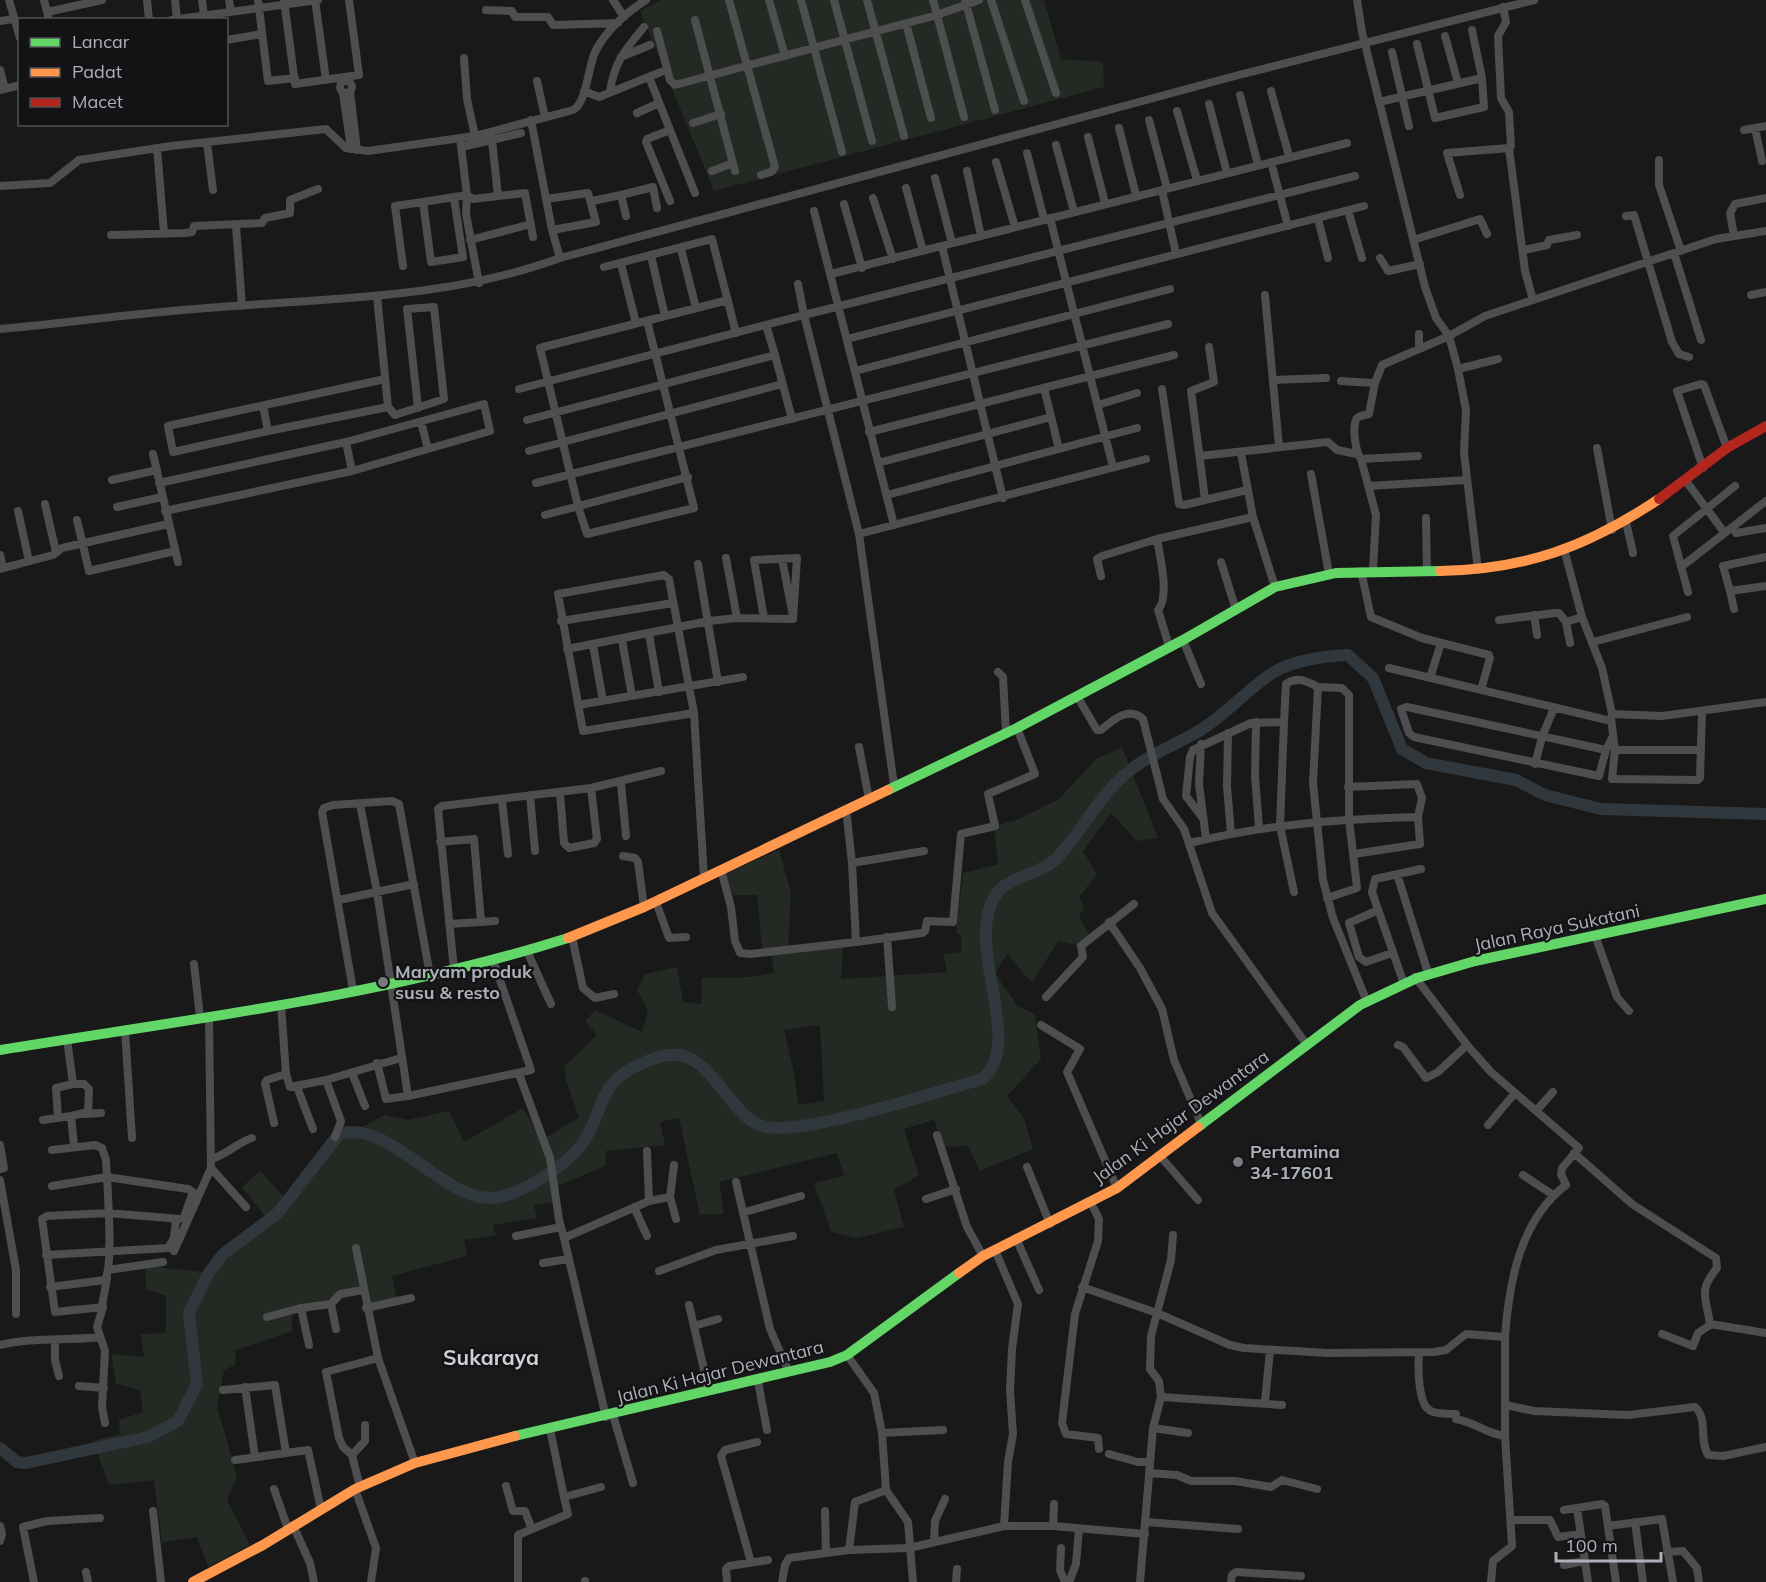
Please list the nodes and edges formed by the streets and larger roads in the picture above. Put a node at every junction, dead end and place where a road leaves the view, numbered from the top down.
1 (9, 0) edge
2 (44, 0) edge
3 (102, 0) edge
4 (147, 0) edge
5 (175, 0) edge
6 (202, 0) edge
7 (229, 0) edge
8 (316, 0) edge
9 (349, 0) edge
10 (613, 0) edge
11 (646, 0) edge
12 (729, 0) edge
13 (769, 0) edge
14 (801, 0) edge
15 (834, 0) edge
16 (867, 0) edge
17 (933, 0) edge
18 (979, 0) edge
19 (991, 0) edge
20 (1025, 0) edge
21 (1357, 0) edge
22 (1534, 0) edge
23 (966, 1) edge
24 (284, 2) edge
25 (259, 4) edge
26 (1503, 7) junction
27 (486, 10) dead end
28 (231, 12) junction
29 (204, 15) junction
30 (937, 15) junction
31 (48, 16) edge
32 (149, 18) edge
33 (177, 18) edge
34 (184, 18) edge
35 (14, 19) junction
36 (621, 20) junction
37 (694, 20) dead end
38 (0, 21) edge
39 (906, 23) junction
40 (644, 27) dead end
41 (1472, 30) dead end
42 (657, 31) dead end
43 (876, 31) junction
44 (18, 32) edge
45 (262, 34) junction
46 (1445, 36) dead end
47 (228, 40) edge
48 (845, 40) junction
49 (1365, 42) junction
50 (1417, 44) dead end
51 (650, 45) dead end
52 (814, 48) junction
53 (1392, 52) dead end
54 (785, 56) junction
55 (620, 57) junction
56 (464, 58) dead end
57 (747, 67) junction
58 (0, 70) edge
59 (661, 72) dead end
60 (710, 76) junction
61 (649, 77) junction
62 (294, 78) junction
63 (1482, 78) junction
64 (326, 80) junction
65 (340, 80) junction
66 (352, 80) junction
67 (537, 81) dead end
68 (1458, 84) junction
69 (18, 86) edge
70 (3, 90) edge
71 (1429, 90) junction
72 (584, 91) junction
73 (1271, 91) dead end
74 (347, 92) junction
75 (610, 92) junction
76 (1056, 93) dead end
77 (1240, 95) dead end
78 (1403, 97) junction
79 (1024, 101) dead end
80 (1379, 102) junction
81 (659, 103) junction
82 (1209, 104) dead end
83 (994, 110) dead end
84 (1178, 111) dead end
85 (637, 113) dead end
86 (721, 114) junction
87 (545, 117) junction
88 (964, 117) dead end
89 (931, 118) dead end
90 (531, 120) junction
91 (1149, 120) dead end
92 (693, 123) dead end
93 (1409, 126) dead end
94 (1766, 126) edge
95 (1119, 128) dead end
96 (1755, 128) junction
97 (670, 130) junction
98 (1744, 130) dead end
99 (521, 133) dead end
100 (476, 136) junction
101 (491, 136) junction
102 (904, 136) dead end
103 (1088, 137) dead end
104 (872, 141) dead end
105 (207, 143) junction
106 (460, 143) junction
107 (1347, 143) dead end
108 (1056, 146) dead end
109 (157, 148) junction
110 (1509, 148) junction
111 (354, 149) junction
112 (842, 152) dead end
113 (1028, 153) dead end
114 (1289, 156) junction
115 (1659, 160) dead end
116 (1762, 161) dead end
117 (996, 162) dead end
118 (1271, 162) junction
119 (1258, 165) junction
120 (712, 171) dead end
121 (967, 171) dead end
122 (1227, 173) junction
123 (761, 175) dead end
124 (1355, 176) dead end
125 (935, 178) dead end
126 (1197, 180) junction
127 (0, 186) edge
128 (906, 188) dead end
129 (318, 189) dead end
130 (1164, 189) junction
131 (213, 190) dead end
132 (694, 193) dead end
133 (1280, 194) junction
134 (467, 195) junction
135 (621, 195) junction
136 (1136, 195) junction
137 (1460, 195) dead end
138 (498, 196) junction
139 (454, 198) junction
140 (873, 198) dead end
141 (1766, 198) edge
142 (546, 200) junction
143 (592, 201) junction
144 (670, 201) dead end
145 (423, 202) junction
146 (1105, 203) junction
147 (844, 204) dead end
148 (1364, 206) dead end
149 (657, 208) dead end
150 (814, 211) dead end
151 (1348, 211) junction
152 (1074, 212) junction
153 (626, 216) dead end
154 (1626, 216) dead end
155 (1047, 219) junction
156 (1318, 219) junction
157 (1169, 222) junction
158 (531, 224) junction
159 (236, 226) junction
160 (1288, 226) junction
161 (1015, 227) junction
162 (552, 230) junction
163 (1766, 231) edge
164 (165, 233) junction
165 (1487, 234) dead end
166 (111, 235) dead end
167 (1577, 235) dead end
168 (981, 236) junction
169 (1734, 236) junction
170 (533, 237) dead end
171 (470, 240) junction
172 (1413, 240) junction
173 (952, 243) junction
174 (942, 246) junction
175 (681, 249) junction
176 (1058, 250) junction
177 (1524, 250) junction
178 (922, 251) junction
179 (1677, 252) junction
180 (1176, 254) junction
181 (651, 256) junction
182 (560, 258) junction
183 (1328, 258) dead end
184 (1362, 258) dead end
185 (1380, 258) dead end
186 (893, 259) junction
187 (1649, 261) junction
188 (621, 264) junction
189 (1420, 264) junction
190 (403, 266) dead end
191 (604, 267) dead end
192 (862, 268) junction
193 (831, 274) junction
194 (949, 278) junction
195 (479, 283) junction
196 (1067, 283) junction
197 (798, 284) dead end
198 (1170, 288) dead end
199 (1766, 292) edge
200 (1265, 295) dead end
201 (1751, 295) dead end
202 (377, 296) junction
203 (728, 300) junction
204 (1533, 300) junction
205 (242, 301) junction
206 (839, 306) junction
207 (696, 308) junction
208 (957, 312) junction
209 (1074, 313) junction
210 (804, 315) junction
211 (665, 316) junction
212 (647, 321) junction
213 (636, 323) junction
214 (1168, 324) dead end
215 (766, 325) junction
216 (0, 329) edge
217 (736, 333) junction
218 (1419, 334) dead end
219 (1449, 336) junction
220 (847, 339) junction
221 (1701, 340) dead end
222 (965, 342) junction
223 (1084, 344) junction
224 (1209, 347) dead end
225 (1419, 348) junction
226 (656, 353) junction
227 (775, 355) junction
228 (1174, 355) dead end
229 (1689, 357) dead end
230 (1498, 359) dead end
231 (1458, 369) junction
232 (855, 371) junction
233 (973, 372) junction
234 (1091, 376) junction
235 (1326, 378) dead end
236 (385, 379) junction
237 (547, 380) junction
238 (1273, 380) junction
239 (1341, 381) dead end
240 (1375, 382) junction
241 (782, 384) junction
242 (664, 385) junction
243 (1044, 388) junction
244 (519, 389) dead end
245 (1162, 389) dead end
246 (1137, 393) dead end
247 (863, 401) junction
248 (980, 404) junction
249 (1098, 405) junction
250 (263, 406) junction
251 (388, 407) junction
252 (418, 408) junction
253 (827, 410) junction
254 (555, 413) junction
255 (672, 413) junction
256 (1051, 417) junction
257 (792, 418) junction
258 (527, 420) dead end
259 (421, 422) junction
260 (1766, 427) edge
261 (1137, 428) dead end
262 (268, 431) junction
263 (870, 432) junction
264 (987, 435) junction
265 (1106, 438) junction
266 (562, 441) junction
267 (346, 442) junction
268 (681, 447) junction
269 (1279, 447) junction
270 (1597, 448) dead end
271 (1727, 448) junction
272 (428, 449) junction
273 (1059, 449) junction
274 (529, 451) dead end
275 (1241, 453) junction
276 (153, 454) dead end
277 (1200, 456) junction
278 (1359, 456) junction
279 (1418, 456) dead end
280 (1146, 459) dead end
281 (878, 463) junction
282 (994, 465) junction
283 (1113, 467) junction
284 (1703, 468) junction
285 (157, 470) junction
286 (352, 471) junction
287 (1311, 474) dead end
288 (570, 475) junction
289 (688, 477) junction
290 (112, 480) dead end
291 (1467, 480) junction
292 (1686, 481) junction
293 (159, 483) junction
294 (536, 483) dead end
295 (1369, 486) junction
296 (1735, 486) dead end
297 (1247, 490) junction
298 (886, 495) junction
299 (162, 497) junction
300 (1003, 498) junction
301 (1206, 499) junction
302 (1766, 501) edge
303 (45, 504) dead end
304 (578, 506) junction
305 (117, 507) dead end
306 (1706, 509) junction
307 (18, 511) dead end
308 (165, 511) junction
309 (545, 515) dead end
310 (1253, 517) junction
311 (1426, 518) dead end
312 (77, 520) dead end
313 (1626, 522) junction
314 (168, 524) junction
315 (894, 525) junction
316 (1766, 528) edge
317 (1612, 530) junction
318 (1724, 532) junction
319 (859, 534) junction
320 (1736, 534) dead end
321 (1157, 539) junction
322 (83, 543) junction
323 (1564, 549) junction
324 (175, 550) junction
325 (56, 552) junction
326 (1633, 553) dead end
327 (0, 555) edge
328 (1766, 557) edge
329 (726, 558) dead end
330 (782, 559) junction
331 (29, 561) junction
332 (178, 562) dead end
333 (1221, 562) dead end
334 (698, 564) dead end
335 (1681, 567) junction
336 (1, 568) edge
337 (1478, 570) junction
338 (1367, 571) junction
339 (1427, 572) junction
340 (1329, 574) junction
341 (1101, 576) dead end
342 (1766, 586) edge
343 (1275, 587) junction
344 (1730, 591) junction
345 (1688, 592) dead end
346 (673, 603) junction
347 (1734, 609) dead end
348 (1236, 610) junction
349 (1534, 615) junction
350 (1582, 617) junction
351 (1687, 617) dead end
352 (737, 618) junction
353 (764, 618) junction
354 (793, 619) junction
355 (1499, 620) dead end
356 (561, 621) junction
357 (709, 621) junction
358 (1566, 622) junction
359 (678, 628) junction
360 (649, 634) junction
361 (1537, 635) dead end
362 (622, 640) junction
363 (1183, 640) junction
364 (1593, 642) junction
365 (1441, 643) junction
366 (1570, 643) dead end
367 (593, 645) junction
368 (1169, 646) junction
369 (567, 649) junction
370 (1389, 668) dead end
371 (998, 672) dead end
372 (743, 677) dead end
373 (1430, 678) junction
374 (718, 682) junction
375 (1201, 684) dead end
376 (688, 685) junction
377 (1318, 687) junction
378 (1481, 690) junction
379 (659, 692) junction
380 (632, 696) junction
381 (1077, 696) junction
382 (603, 701) junction
383 (1766, 702) edge
384 (578, 705) junction
385 (1554, 708) junction
386 (1702, 712) junction
387 (694, 713) junction
388 (1611, 718) junction
389 (1256, 722) junction
390 (1284, 722) junction
391 (1011, 730) junction
392 (1228, 733) junction
393 (1542, 737) junction
394 (1612, 738) junction
395 (1201, 744) junction
396 (859, 747) dead end
397 (1606, 750) junction
398 (1615, 750) junction
399 (1700, 750) junction
400 (1535, 764) junction
401 (661, 771) dead end
402 (1599, 776) junction
403 (1612, 779) junction
404 (621, 783) junction
405 (894, 785) junction
406 (1348, 787) junction
407 (591, 788) junction
408 (560, 793) junction
409 (530, 795) junction
410 (868, 799) junction
411 (502, 801) junction
412 (360, 804) junction
413 (846, 809) junction
414 (1202, 817) junction
415 (1418, 817) junction
416 (1349, 819) junction
417 (1318, 824) junction
418 (1280, 826) junction
419 (1259, 828) junction
420 (1232, 834) junction
421 (626, 836) dead end
422 (1206, 839) junction
423 (440, 842) junction
424 (1194, 842) dead end
425 (535, 851) dead end
426 (924, 851) dead end
427 (508, 854) dead end
428 (1354, 854) junction
429 (622, 856) dead end
430 (852, 864) junction
431 (1421, 869) dead end
432 (721, 870) junction
433 (1397, 874) junction
434 (704, 878) junction
435 (414, 884) junction
436 (377, 892) junction
437 (1293, 892) dead end
438 (1328, 898) junction
439 (1766, 899) edge
440 (339, 900) junction
441 (656, 902) junction
442 (1134, 904) dead end
443 (645, 907) junction
444 (1376, 911) junction
445 (495, 921) dead end
446 (1109, 921) junction
447 (481, 922) junction
448 (449, 924) junction
449 (572, 937) junction
450 (687, 937) dead end
451 (887, 937) junction
452 (1596, 938) junction
453 (856, 942) junction
454 (527, 951) junction
455 (1392, 953) junction
456 (493, 960) junction
457 (194, 964) dead end
458 (454, 970) junction
459 (1428, 973) junction
460 (430, 975) junction
461 (1415, 977) junction
462 (1403, 981) junction
463 (392, 982) junction
464 (353, 990) junction
465 (614, 994) dead end
466 (1046, 997) dead end
467 (1364, 1003) junction
468 (281, 1004) junction
469 (551, 1004) dead end
470 (892, 1007) dead end
471 (1629, 1011) dead end
472 (204, 1016) junction
473 (1041, 1024) dead end
474 (125, 1030) junction
475 (67, 1040) junction
476 (1307, 1045) junction
477 (1398, 1045) dead end
478 (1467, 1045) junction
479 (0, 1050) edge
480 (401, 1058) junction
481 (377, 1063) junction
482 (352, 1073) junction
483 (286, 1074) junction
484 (519, 1074) junction
485 (326, 1080) junction
486 (73, 1084) junction
487 (297, 1087) junction
488 (1553, 1092) dead end
489 (1515, 1093) junction
490 (408, 1096) junction
491 (365, 1106) dead end
492 (1536, 1111) junction
493 (102, 1113) dead end
494 (85, 1114) junction
495 (71, 1116) junction
496 (58, 1118) junction
497 (44, 1120) dead end
498 (274, 1123) dead end
499 (1488, 1125) dead end
500 (1203, 1126) junction
501 (313, 1129) dead end
502 (937, 1135) dead end
503 (335, 1137) dead end
504 (132, 1138) dead end
505 (252, 1138) dead end
506 (0, 1145) edge
507 (74, 1146) junction
508 (52, 1150) dead end
509 (647, 1151) dead end
510 (1574, 1153) junction
511 (1161, 1157) junction
512 (211, 1163) junction
513 (674, 1165) dead end
514 (1027, 1167) dead end
515 (0, 1169) edge
516 (1522, 1175) dead end
517 (107, 1177) junction
518 (0, 1180) edge
519 (736, 1182) dead end
520 (52, 1186) dead end
521 (1117, 1188) junction
522 (956, 1189) junction
523 (1553, 1195) junction
524 (801, 1196) dead end
525 (670, 1197) junction
526 (926, 1200) dead end
527 (1198, 1200) dead end
528 (650, 1201) junction
529 (1091, 1203) junction
530 (246, 1207) dead end
531 (634, 1208) junction
532 (744, 1212) junction
533 (108, 1213) junction
534 (176, 1219) junction
535 (676, 1219) dead end
536 (1050, 1224) junction
537 (561, 1227) junction
538 (1173, 1235) dead end
539 (516, 1236) dead end
540 (646, 1236) dead end
541 (793, 1236) dead end
542 (10, 1237) junction
543 (0, 1238) edge
544 (564, 1238) junction
545 (1016, 1238) junction
546 (748, 1242) junction
547 (356, 1248) dead end
548 (995, 1250) junction
549 (109, 1251) junction
550 (174, 1251) dead end
551 (46, 1255) junction
552 (983, 1256) junction
553 (568, 1259) junction
554 (163, 1262) dead end
555 (543, 1263) dead end
556 (659, 1271) dead end
557 (107, 1274) junction
558 (50, 1287) junction
559 (1082, 1287) junction
560 (363, 1290) junction
561 (1039, 1290) dead end
562 (411, 1298) dead end
563 (331, 1304) junction
564 (689, 1305) dead end
565 (102, 1306) junction
566 (301, 1308) junction
567 (366, 1308) junction
568 (1157, 1313) junction
569 (16, 1314) dead end
570 (267, 1317) dead end
571 (718, 1319) dead end
572 (1710, 1324) junction
573 (694, 1326) junction
574 (336, 1329) dead end
575 (1766, 1333) edge
576 (1662, 1334) dead end
577 (99, 1337) junction
578 (1506, 1337) junction
579 (55, 1341) junction
580 (0, 1345) edge
581 (309, 1345) dead end
582 (1270, 1350) junction
583 (1419, 1353) junction
584 (847, 1355) junction
585 (378, 1358) junction
586 (789, 1372) junction
587 (59, 1376) dead end
588 (758, 1381) junction
589 (79, 1386) dead end
590 (245, 1387) junction
591 (104, 1388) junction
592 (223, 1390) dead end
593 (709, 1391) junction
594 (1161, 1397) junction
595 (1265, 1402) junction
596 (1282, 1405) dead end
597 (1506, 1405) junction
598 (610, 1416) junction
599 (105, 1423) dead end
600 (365, 1425) dead end
601 (1153, 1428) junction
602 (550, 1429) junction
603 (767, 1430) dead end
604 (943, 1430) dead end
605 (882, 1433) junction
606 (1188, 1433) dead end
607 (1505, 1436) junction
608 (757, 1442) dead end
609 (1766, 1447) edge
610 (1099, 1449) dead end
611 (286, 1453) junction
612 (1109, 1454) dead end
613 (352, 1455) junction
614 (255, 1457) junction
615 (236, 1460) dead end
616 (415, 1462) junction
617 (1150, 1462) junction
618 (1149, 1473) junction
619 (633, 1483) dead end
620 (506, 1486) dead end
621 (601, 1487) dead end
622 (358, 1488) junction
623 (274, 1489) dead end
624 (1317, 1489) dead end
625 (886, 1490) junction
626 (564, 1497) junction
627 (945, 1499) dead end
628 (1054, 1504) dead end
629 (1577, 1508) junction
630 (321, 1509) junction
631 (1564, 1510) dead end
632 (153, 1511) dead end
633 (825, 1511) dead end
634 (100, 1518) dead end
635 (1511, 1520) junction
636 (1146, 1522) junction
637 (1635, 1522) junction
638 (0, 1526) edge
639 (1004, 1526) junction
640 (1053, 1526) junction
641 (1608, 1526) junction
642 (290, 1527) junction
643 (531, 1527) junction
644 (1079, 1528) junction
645 (1238, 1529) dead end
646 (1145, 1534) junction
647 (1581, 1534) junction
648 (0, 1541) edge
649 (934, 1542) junction
650 (909, 1548) junction
651 (1061, 1548) dead end
652 (849, 1550) junction
653 (1667, 1552) junction
654 (826, 1553) junction
655 (768, 1560) dead end
656 (1585, 1561) junction
657 (751, 1562) junction
658 (1564, 1565) dead end
659 (957, 1569) dead end
660 (86, 1572) dead end
661 (1301, 1576) dead end
662 (34, 1582) edge
663 (88, 1582) edge
664 (161, 1582) edge
665 (194, 1582) edge
666 (314, 1582) edge
667 (371, 1582) edge
668 (518, 1582) edge
669 (727, 1582) edge
670 (782, 1582) edge
671 (913, 1582) edge
672 (956, 1582) edge
673 (1067, 1582) edge
674 (1140, 1582) edge
675 (1231, 1582) edge
676 (1491, 1582) edge
677 (1588, 1582) edge
678 (1616, 1582) edge
679 (1643, 1582) edge
680 (1673, 1582) edge
681 (1699, 1582) edge

1 - 35 street
2 - 31 street
3 - 31 street
4 - 32 street
5 - 33 street
6 - 29 street
7 - 28 street
8 - 24 street
8 - 64 street
9 - 66 street
10 - 36 street
11 - 36 street
12 - 57 street
13 - 54 street
14 - 52 street
15 - 48 street
16 - 43 street
17 - 30 street
18 - 23 street
19 - 79 street
20 - 76 street
21 - 49 street
22 - 26 street
23 - 30 street
23 - 83 street
24 - 25 street
24 - 62 street
25 - 28 street
25 - 45 street
26 - 49 street
26 - 110 street
27 - 36 street
28 - 29 street
29 - 34 street
30 - 39 street
30 - 88 street
35 - 38 street
35 - 44 street
36 - 72 street
37 - 60 street
39 - 43 street
39 - 89 street
40 - 55 street
41 - 63 street
42 - 60 street
43 - 48 street
43 - 102 street
45 - 47 street
45 - 62 street
46 - 68 street
48 - 52 street
48 - 104 street
49 - 80 street
49 - 182 street
50 - 71 street
51 - 55 street
52 - 54 street
52 - 112 street
53 - 78 street
54 - 57 street
55 - 75 street
56 - 100 street
57 - 60 street
57 - 123 street
58 - 70 street
59 - 61 street
60 - 86 street
61 - 75 street
61 - 81 street
62 - 64 street
63 - 68 street
63 - 71 street
64 - 65 street
65 - 66 street
65 - 74 street
66 - 74 street
67 - 87 street
68 - 71 street
69 - 70 street
71 - 78 street
72 - 75 street
72 - 87 street
73 - 114 street
74 - 111 street
77 - 119 street
78 - 80 street
78 - 93 street
80 - 172 street
81 - 85 street
81 - 97 street
82 - 122 street
84 - 126 street
86 - 92 street
86 - 120 street
87 - 90 street
90 - 101 street
90 - 142 street
91 - 130 street
94 - 96 street
95 - 136 street
96 - 98 street
96 - 116 street
97 - 132 street
97 - 144 street
99 - 101 street
100 - 101 street
100 - 106 street
101 - 106 street
101 - 138 street
103 - 146 street
105 - 109 street
105 - 111 street
105 - 131 street
106 - 111 street
106 - 134 street
107 - 114 street
108 - 152 street
109 - 127 street
109 - 164 street
110 - 137 street
110 - 177 street
113 - 155 street
114 - 118 street
115 - 179 street
117 - 161 street
118 - 119 street
118 - 133 street
119 - 122 street
121 - 168 street
122 - 126 street
124 - 133 street
125 - 173 street
126 - 130 street
128 - 178 street
129 - 159 street
130 - 136 street
130 - 157 street
133 - 157 street
133 - 160 street
134 - 138 street
134 - 139 street
134 - 171 street
135 - 143 street
135 - 149 street
135 - 153 street
136 - 146 street
138 - 158 street
139 - 145 street
139 - 145 street
140 - 186 street
141 - 169 street
142 - 143 street
142 - 162 street
143 - 162 street
145 - 190 street
146 - 152 street
147 - 192 street
148 - 151 street
150 - 193 street
151 - 156 street
151 - 184 street
152 - 155 street
154 - 187 street
155 - 161 street
155 - 176 street
156 - 160 street
156 - 183 street
157 - 176 street
157 - 180 street
158 - 170 street
158 - 171 street
159 - 164 street
159 - 205 street
160 - 180 street
161 - 168 street
162 - 182 street
163 - 169 street
164 - 166 street
165 - 172 street
167 - 177 street
168 - 173 street
169 - 179 street
171 - 195 street
172 - 189 street
173 - 174 street
174 - 178 street
174 - 194 street
175 - 181 street
175 - 203 street
175 - 207 street
176 - 194 street
176 - 196 street
177 - 204 street
178 - 186 street
179 - 187 street
179 - 221 street
180 - 196 street
181 - 188 street
181 - 211 street
182 - 195 street
185 - 189 street
186 - 192 street
187 - 204 street
187 - 229 street
188 - 191 street
188 - 213 street
189 - 219 street
192 - 193 street
193 - 206 street
194 - 206 street
194 - 208 street
195 - 202 street
196 - 208 street
196 - 209 street
197 - 210 street
198 - 209 street
199 - 201 street
200 - 238 street
202 - 205 street
202 - 236 street
203 - 207 street
203 - 217 street
204 - 219 street
205 - 216 street
206 - 210 street
206 - 220 street
207 - 211 street
208 - 220 street
208 - 222 street
209 - 222 street
209 - 223 street
210 - 215 street
210 - 253 street
211 - 212 street
212 - 213 street
212 - 226 street
213 - 237 street
214 - 223 street
215 - 217 street
215 - 227 street
217 - 226 street
218 - 225 street
219 - 225 street
219 - 231 street
220 - 232 street
222 - 232 street
222 - 233 street
223 - 233 street
223 - 234 street
224 - 277 street
225 - 240 street
226 - 237 street
226 - 242 street
227 - 241 street
227 - 242 street
228 - 234 street
230 - 231 street
231 - 291 street
232 - 247 street
233 - 247 street
233 - 248 street
234 - 243 street
234 - 249 street
235 - 238 street
236 - 250 street
236 - 251 street
237 - 244 street
237 - 254 street
238 - 269 street
239 - 240 street
240 - 278 street
241 - 255 street
241 - 257 street
242 - 254 street
242 - 255 street
243 - 248 street
243 - 256 street
245 - 301 street
246 - 249 street
247 - 253 street
247 - 263 street
248 - 263 street
248 - 264 street
249 - 265 street
250 - 262 street
250 - 262 street
251 - 252 street
251 - 262 street
252 - 252 street
253 - 257 street
253 - 319 street
254 - 258 street
254 - 266 street
255 - 266 street
255 - 268 street
256 - 264 street
256 - 273 street
257 - 268 street
259 - 267 street
259 - 272 street
259 - 272 street
260 - 271 street
261 - 265 street
263 - 281 street
264 - 281 street
264 - 282 street
265 - 273 street
265 - 283 street
266 - 274 street
266 - 288 street
267 - 286 street
267 - 293 street
268 - 288 street
268 - 289 street
269 - 275 street
269 - 278 street
270 - 317 street
271 - 284 street
271 - 284 street
272 - 286 street
273 - 282 street
275 - 277 street
275 - 297 street
276 - 285 street
277 - 301 street
278 - 279 street
278 - 295 street
280 - 283 street
281 - 298 street
282 - 298 street
282 - 300 street
283 - 300 street
284 - 292 street
285 - 290 street
285 - 293 street
286 - 308 street
287 - 340 street
288 - 294 street
288 - 304 street
289 - 304 street
289 - 304 street
291 - 295 street
291 - 337 street
292 - 306 street
292 - 313 street
293 - 299 street
295 - 338 street
296 - 306 street
297 - 301 street
297 - 310 street
298 - 315 street
299 - 305 street
299 - 308 street
300 - 315 street
302 - 318 street
303 - 325 street
304 - 309 street
306 - 318 street
306 - 335 street
307 - 331 street
308 - 314 street
310 - 321 street
310 - 343 street
311 - 339 street
312 - 322 street
313 - 317 street
313 - 326 street
314 - 322 street
314 - 324 street
315 - 319 street
316 - 320 street
317 - 323 street
318 - 335 street
319 - 405 street
321 - 341 street
321 - 368 street
322 - 324 street
322 - 325 street
323 - 337 street
323 - 350 street
324 - 332 street
325 - 331 street
327 - 336 street
328 - 344 street
329 - 352 street
330 - 353 street
330 - 354 street
330 - 354 street
331 - 336 street
333 - 348 street
334 - 357 street
335 - 345 street
337 - 339 street
338 - 339 street
338 - 340 street
338 - 365 street
340 - 343 street
342 - 344 street
343 - 348 street
344 - 347 street
346 - 356 street
346 - 356 street
346 - 359 street
348 - 363 street
349 - 355 street
349 - 358 street
349 - 361 street
350 - 358 street
350 - 364 street
351 - 364 street
352 - 353 street
352 - 357 street
353 - 354 street
356 - 369 street
357 - 359 street
357 - 374 street
358 - 366 street
359 - 360 street
359 - 376 street
360 - 362 street
360 - 379 street
362 - 367 street
362 - 380 street
363 - 368 street
363 - 375 street
364 - 388 street
365 - 373 street
365 - 378 street
367 - 369 street
367 - 382 street
368 - 381 street
369 - 384 street
370 - 373 street
371 - 391 street
372 - 374 street
373 - 378 street
374 - 376 street
376 - 379 street
376 - 387 street
377 - 390 street
377 - 406 street
377 - 417 street
378 - 385 street
379 - 380 street
380 - 382 street
381 - 391 street
381 - 476 street
382 - 384 street
383 - 386 street
384 - 387 street
385 - 388 street
385 - 393 street
386 - 388 street
386 - 399 street
387 - 434 street
388 - 394 street
389 - 390 street
389 - 392 street
389 - 419 street
390 - 418 street
391 - 405 street
391 - 451 street
392 - 395 street
392 - 420 street
393 - 397 street
393 - 400 street
393 - 400 street
394 - 397 street
394 - 398 street
395 - 414 street
395 - 414 street
396 - 410 street
397 - 402 street
398 - 399 street
398 - 403 street
399 - 403 street
400 - 402 street
401 - 404 street
402 - 403 street
404 - 407 street
404 - 421 street
405 - 410 street
406 - 415 street
406 - 416 street
407 - 408 street
407 - 408 street
408 - 409 street
409 - 411 street
409 - 425 street
410 - 413 street
411 - 423 street
411 - 427 street
412 - 435 street
412 - 436 street
412 - 440 street
413 - 430 street
413 - 432 street
414 - 422 street
415 - 416 street
415 - 428 street
416 - 417 street
416 - 428 street
417 - 418 street
417 - 438 street
418 - 419 street
418 - 437 street
419 - 420 street
420 - 422 street
422 - 424 street
423 - 447 street
423 - 448 street
426 - 430 street
428 - 438 street
429 - 443 street
430 - 453 street
431 - 433 street
432 - 434 street
432 - 453 street
433 - 444 street
433 - 459 street
434 - 441 street
435 - 436 street
435 - 460 street
436 - 440 street
436 - 463 street
438 - 467 street
439 - 452 street, Jalan Raya Sukatani
440 - 464 street
441 - 443 street
441 - 450 street
442 - 446 street
443 - 449 street
444 - 455 street
444 - 455 street
445 - 447 street
446 - 466 street
446 - 500 street
447 - 448 street
448 - 458 street
449 - 454 street
449 - 465 street
451 - 453 street
451 - 470 street
452 - 459 street, Jalan Raya Sukatani
452 - 471 street
454 - 456 street
454 - 469 street
455 - 462 street
456 - 458 street
456 - 484 street
457 - 472 street
458 - 460 street
459 - 461 street, Jalan Raya Sukatani
460 - 463 street
461 - 462 street, Jalan Raya Sukatani
461 - 478 street
462 - 467 street, Jalan Raya Sukatani
463 - 464 street
463 - 480 street
464 - 468 street
467 - 476 street, Jalan Ki Hajar Dewantara
468 - 472 street
468 - 483 street
472 - 474 street
472 - 512 street
473 - 521 street
474 - 475 street
474 - 504 street
475 - 479 street
475 - 486 street
476 - 500 street, Jalan Ki Hajar Dewantara
477 - 478 street
478 - 489 street
480 - 481 street
480 - 490 street
481 - 482 street
481 - 490 street
482 - 485 street
482 - 491 street
483 - 487 street
483 - 498 street
484 - 490 street
484 - 537 street
485 - 487 street
485 - 503 street
486 - 494 street
486 - 496 street
487 - 501 street
488 - 492 street
489 - 492 street
489 - 499 street
492 - 510 street
493 - 494 street
494 - 495 street
495 - 496 street
495 - 507 street
496 - 497 street
500 - 511 street, Jalan Ki Hajar Dewantara
502 - 522 street
505 - 512 street
506 - 515 street
507 - 508 street
507 - 517 street
509 - 528 street
510 - 523 street
510 - 572 street
511 - 521 street, Jalan Ki Hajar Dewantara
511 - 527 street
512 - 530 street
512 - 550 street
513 - 525 street
514 - 536 street
516 - 523 street
517 - 520 street
517 - 533 street
517 - 534 street
518 - 542 street
519 - 532 street
521 - 529 street, Jalan Ki Hajar Dewantara
522 - 526 street
522 - 552 street
523 - 578 street
524 - 532 street
525 - 528 street
525 - 535 street
528 - 531 street
529 - 536 street, Jalan Ki Hajar Dewantara
529 - 559 street
531 - 540 street
531 - 544 street
532 - 546 street
533 - 534 street
533 - 549 street
533 - 551 street
534 - 549 street
536 - 545 street, Jalan Ki Hajar Dewantara
537 - 539 street
537 - 544 street
538 - 568 street
541 - 546 street
542 - 543 street
542 - 569 street
544 - 553 street
545 - 548 street, Jalan Ki Hajar Dewantara
545 - 561 street
546 - 556 street
546 - 586 street
547 - 560 street
548 - 552 street, Jalan Ki Hajar Dewantara
548 - 639 street
549 - 551 street
549 - 557 street
551 - 558 street
552 - 584 street, Jalan Ki Hajar Dewantara
553 - 555 street
553 - 598 street
554 - 557 street
557 - 558 street
557 - 565 street
558 - 565 street
559 - 568 street
559 - 610 street
560 - 563 street
560 - 567 street
562 - 567 street
563 - 566 street
563 - 574 street
564 - 573 street
565 - 577 street
566 - 570 street
566 - 581 street
567 - 585 street
568 - 582 street
568 - 594 street
571 - 573 street
572 - 575 street
572 - 576 street
573 - 593 street
577 - 579 street
577 - 591 street
578 - 583 street
578 - 597 street
579 - 580 street
579 - 587 street
582 - 583 street
582 - 595 street
583 - 607 street
584 - 586 street, Jalan Ki Hajar Dewantara
584 - 605 street
585 - 613 street
585 - 616 street
586 - 588 street, Jalan Ki Hajar Dewantara
588 - 593 street, Jalan Ki Hajar Dewantara
588 - 603 street
589 - 591 street
590 - 592 street
590 - 611 street
590 - 614 street
591 - 599 street
593 - 598 street, Jalan Ki Hajar Dewantara
594 - 595 street
594 - 601 street
595 - 596 street
597 - 607 street
597 - 609 street
598 - 602 street, Jalan Ki Hajar Dewantara
598 - 619 street
600 - 613 street
601 - 606 street
601 - 617 street
602 - 616 street, Jalan Ki Hajar Dewantara
602 - 626 street
604 - 605 street
605 - 625 street
607 - 635 street
608 - 657 street
611 - 614 street
611 - 630 street
612 - 617 street
613 - 622 street
614 - 615 street
616 - 622 street, Jalan Ki Hajar Dewantara
617 - 618 street
618 - 624 street
618 - 636 street
620 - 643 street
621 - 626 street
622 - 630 street, Jalan Ki Hajar Dewantara
622 - 667 street
623 - 642 street
625 - 650 street
625 - 652 street
626 - 643 street
627 - 649 street
628 - 640 street
629 - 631 street
629 - 641 street
629 - 647 street
630 - 642 street, Jalan Ki Hajar Dewantara
632 - 664 street
633 - 654 street
634 - 662 street
635 - 647 street
635 - 676 street
636 - 645 street
636 - 646 street
637 - 641 street
637 - 653 street
637 - 679 street
638 - 648 street
639 - 640 street
639 - 649 street
640 - 644 street
641 - 678 street
642 - 665 street, Jalan Ki Hajar Dewantara
642 - 666 street
643 - 668 street
644 - 646 street
644 - 673 street
646 - 674 street
647 - 656 street
649 - 650 street
650 - 652 street
650 - 671 street
651 - 673 street
652 - 654 street
653 - 680 street
653 - 681 street
654 - 670 street
655 - 657 street
656 - 658 street
656 - 677 street
657 - 669 street
659 - 672 street
660 - 663 street
661 - 675 street

